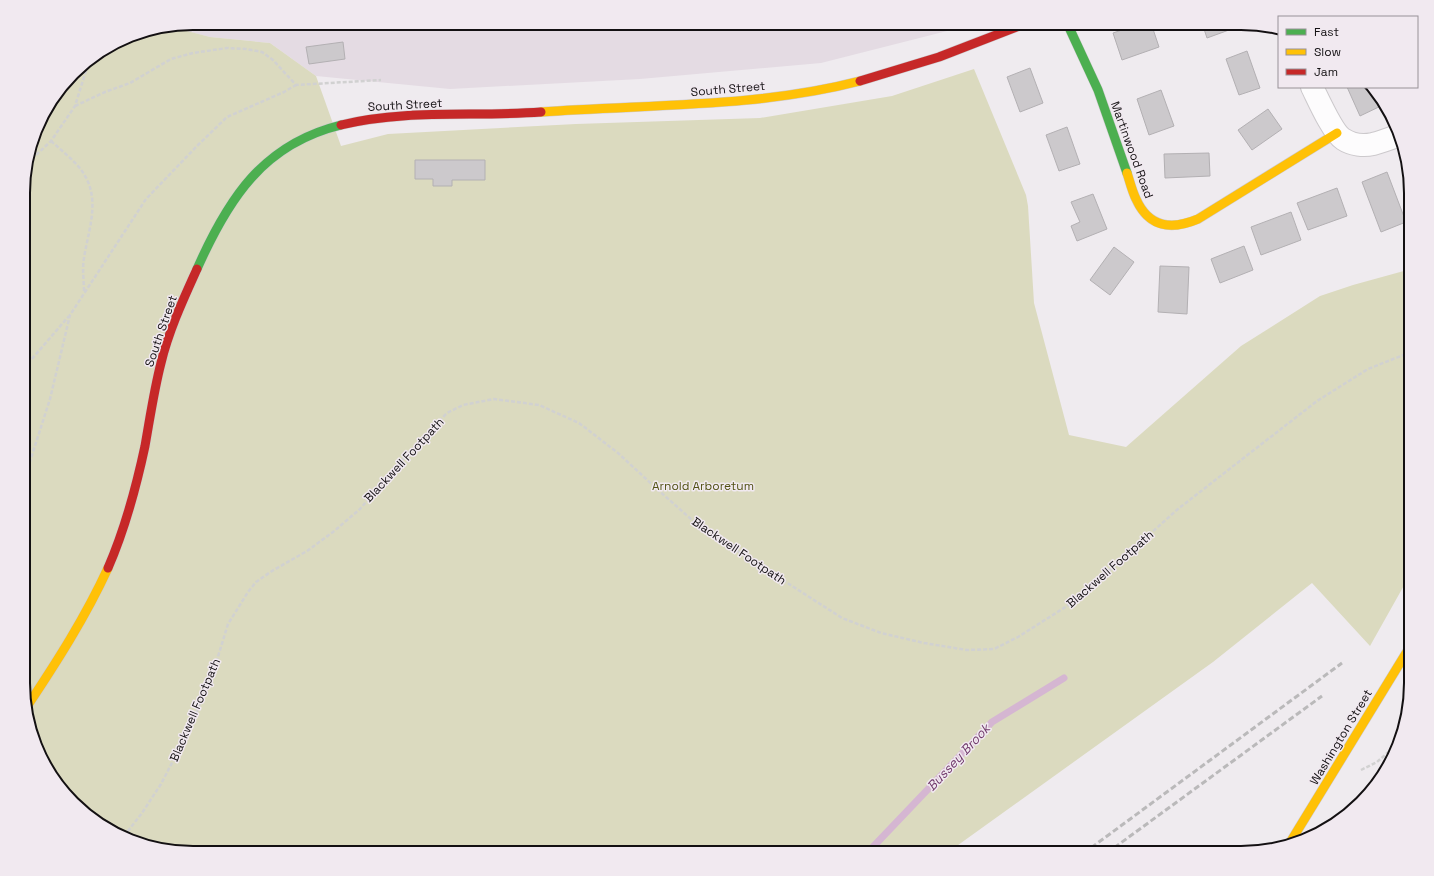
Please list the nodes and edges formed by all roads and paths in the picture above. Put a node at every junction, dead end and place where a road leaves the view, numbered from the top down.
1 (1009, 30) edge
2 (1070, 30) edge
3 (86, 70) edge
4 (381, 80) dead end
5 (296, 85) junction
6 (1313, 88) edge
7 (76, 106) junction
8 (1337, 133) junction
9 (1394, 137) edge
10 (51, 141) junction
11 (34, 157) edge
12 (84, 293) junction
13 (70, 315) junction
14 (1404, 355) edge
15 (30, 361) edge
16 (30, 462) edge
17 (1404, 657) edge
18 (31, 701) edge
19 (127, 832) edge
20 (1301, 834) edge

1 - 18 street, South Street
2 - 8 street, Martinwood Road
3 - 7 path
4 - 5 path
5 - 7 path
5 - 12 path
6 - 8 street
7 - 10 path
8 - 9 street
10 - 11 path
10 - 12 path
12 - 13 path
13 - 15 path
13 - 16 path
14 - 19 path, Blackwell Footpath
17 - 20 street, Washington Street

